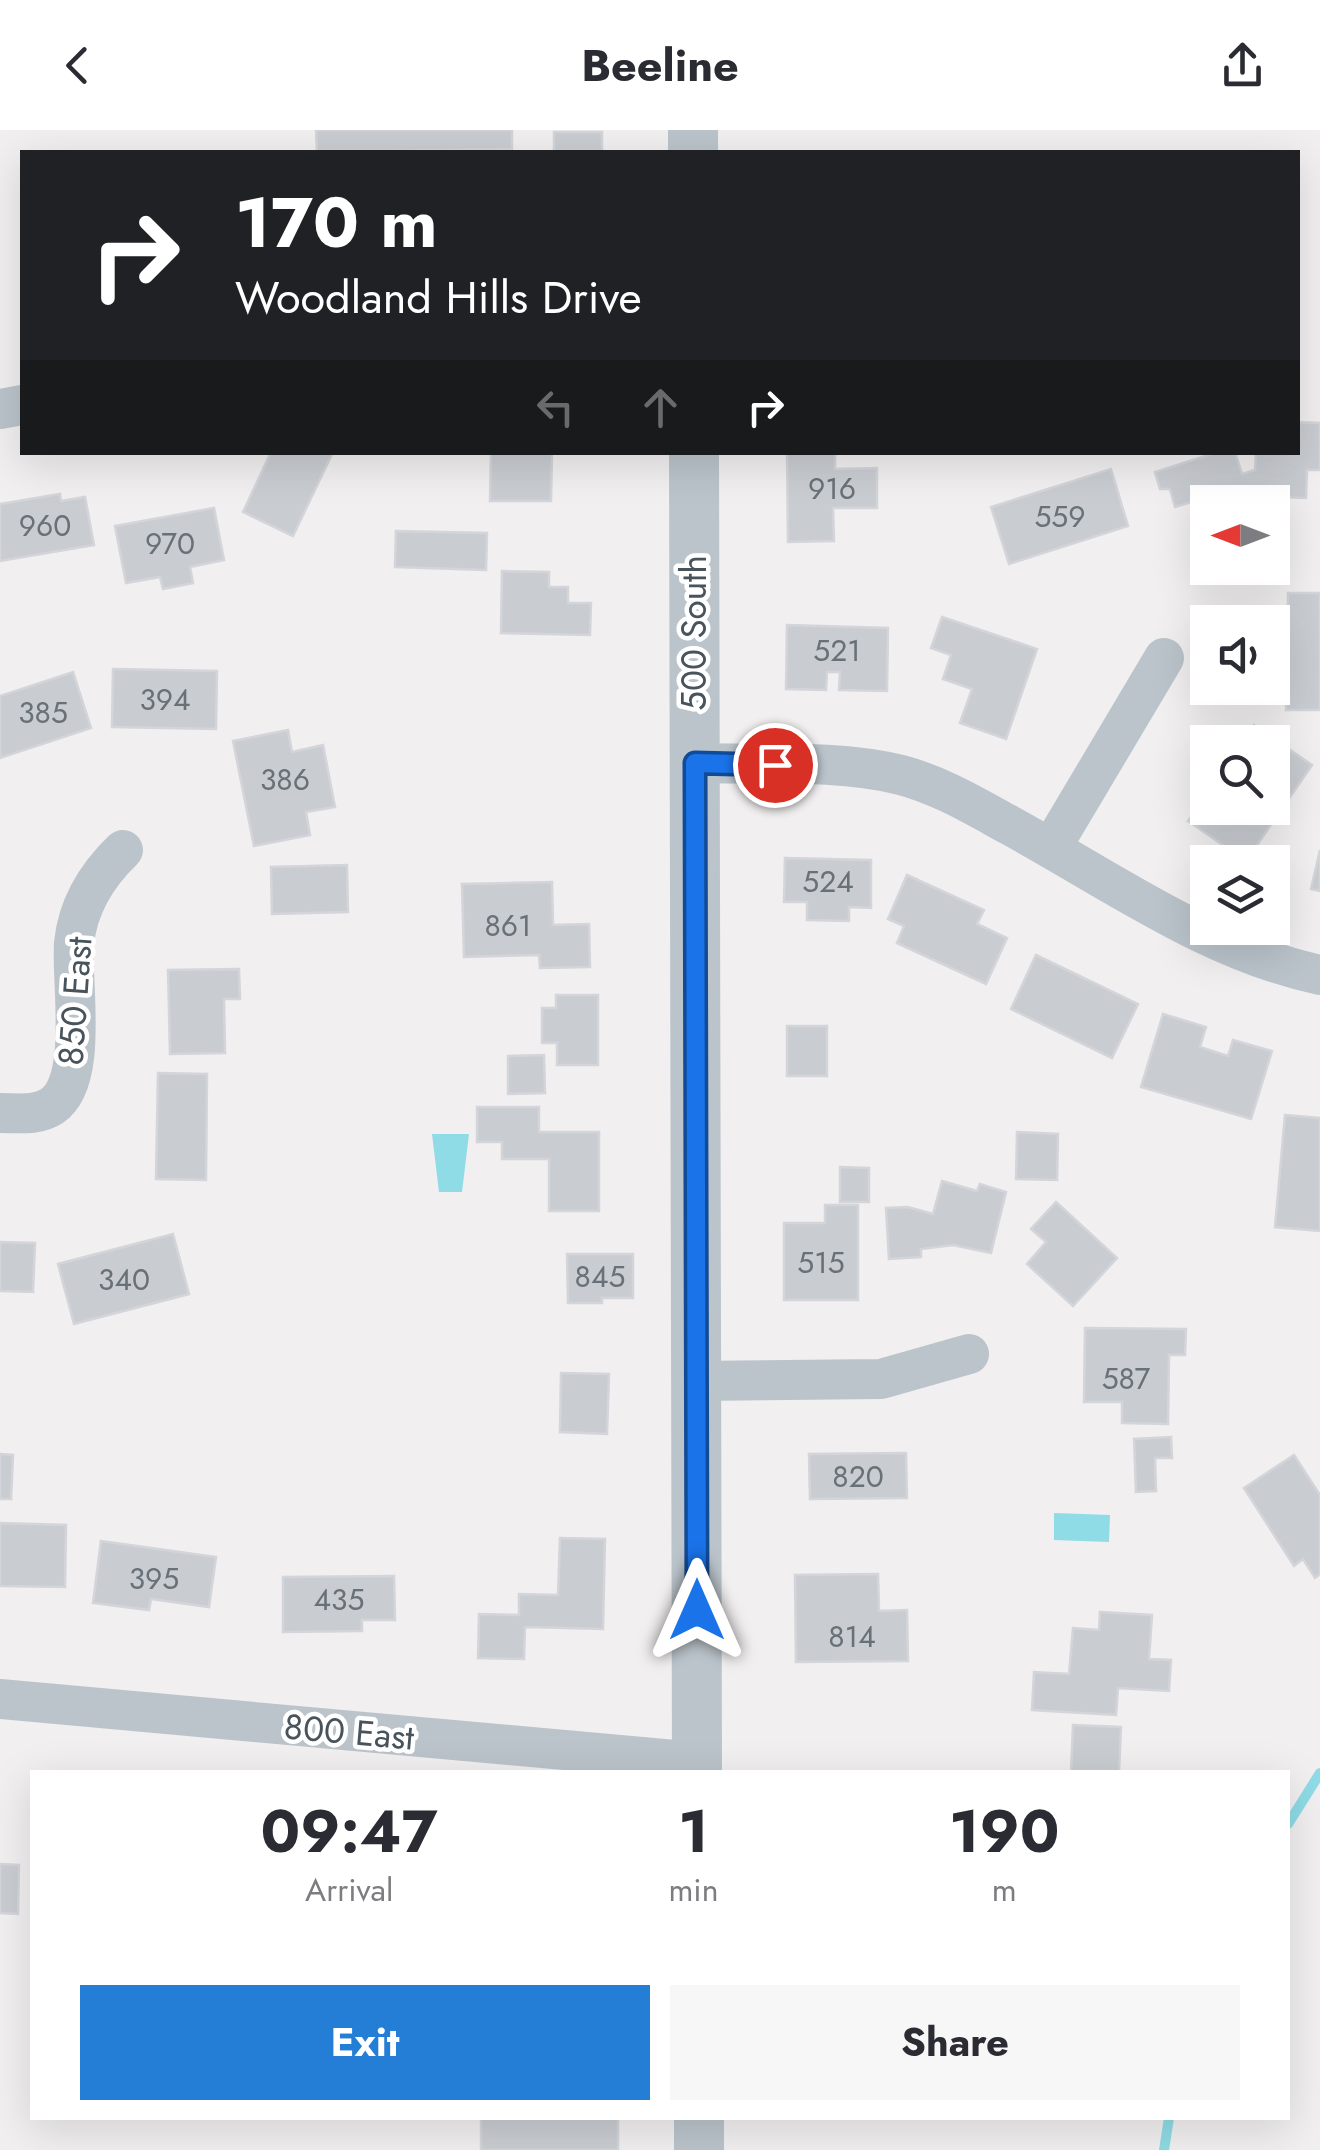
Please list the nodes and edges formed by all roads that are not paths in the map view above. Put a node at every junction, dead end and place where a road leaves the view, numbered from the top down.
1 (694, 455) edge
2 (1164, 658) dead end
3 (695, 763) junction
4 (1051, 848) junction
5 (123, 850) dead end
6 (1320, 976) edge
7 (0, 1113) edge
8 (969, 1354) dead end
9 (696, 1381) junction
10 (0, 1699) edge
11 (698, 1767) edge
12 (698, 2120) edge
13 (698, 2150) edge

1 - 3 street, 500 South
2 - 4 street
3 - 4 street
3 - 9 street, 500 South
4 - 6 street
5 - 7 street, 850 East
8 - 9 street
9 - 11 street, 500 South
10 - 11 street, 800 East
12 - 13 street

